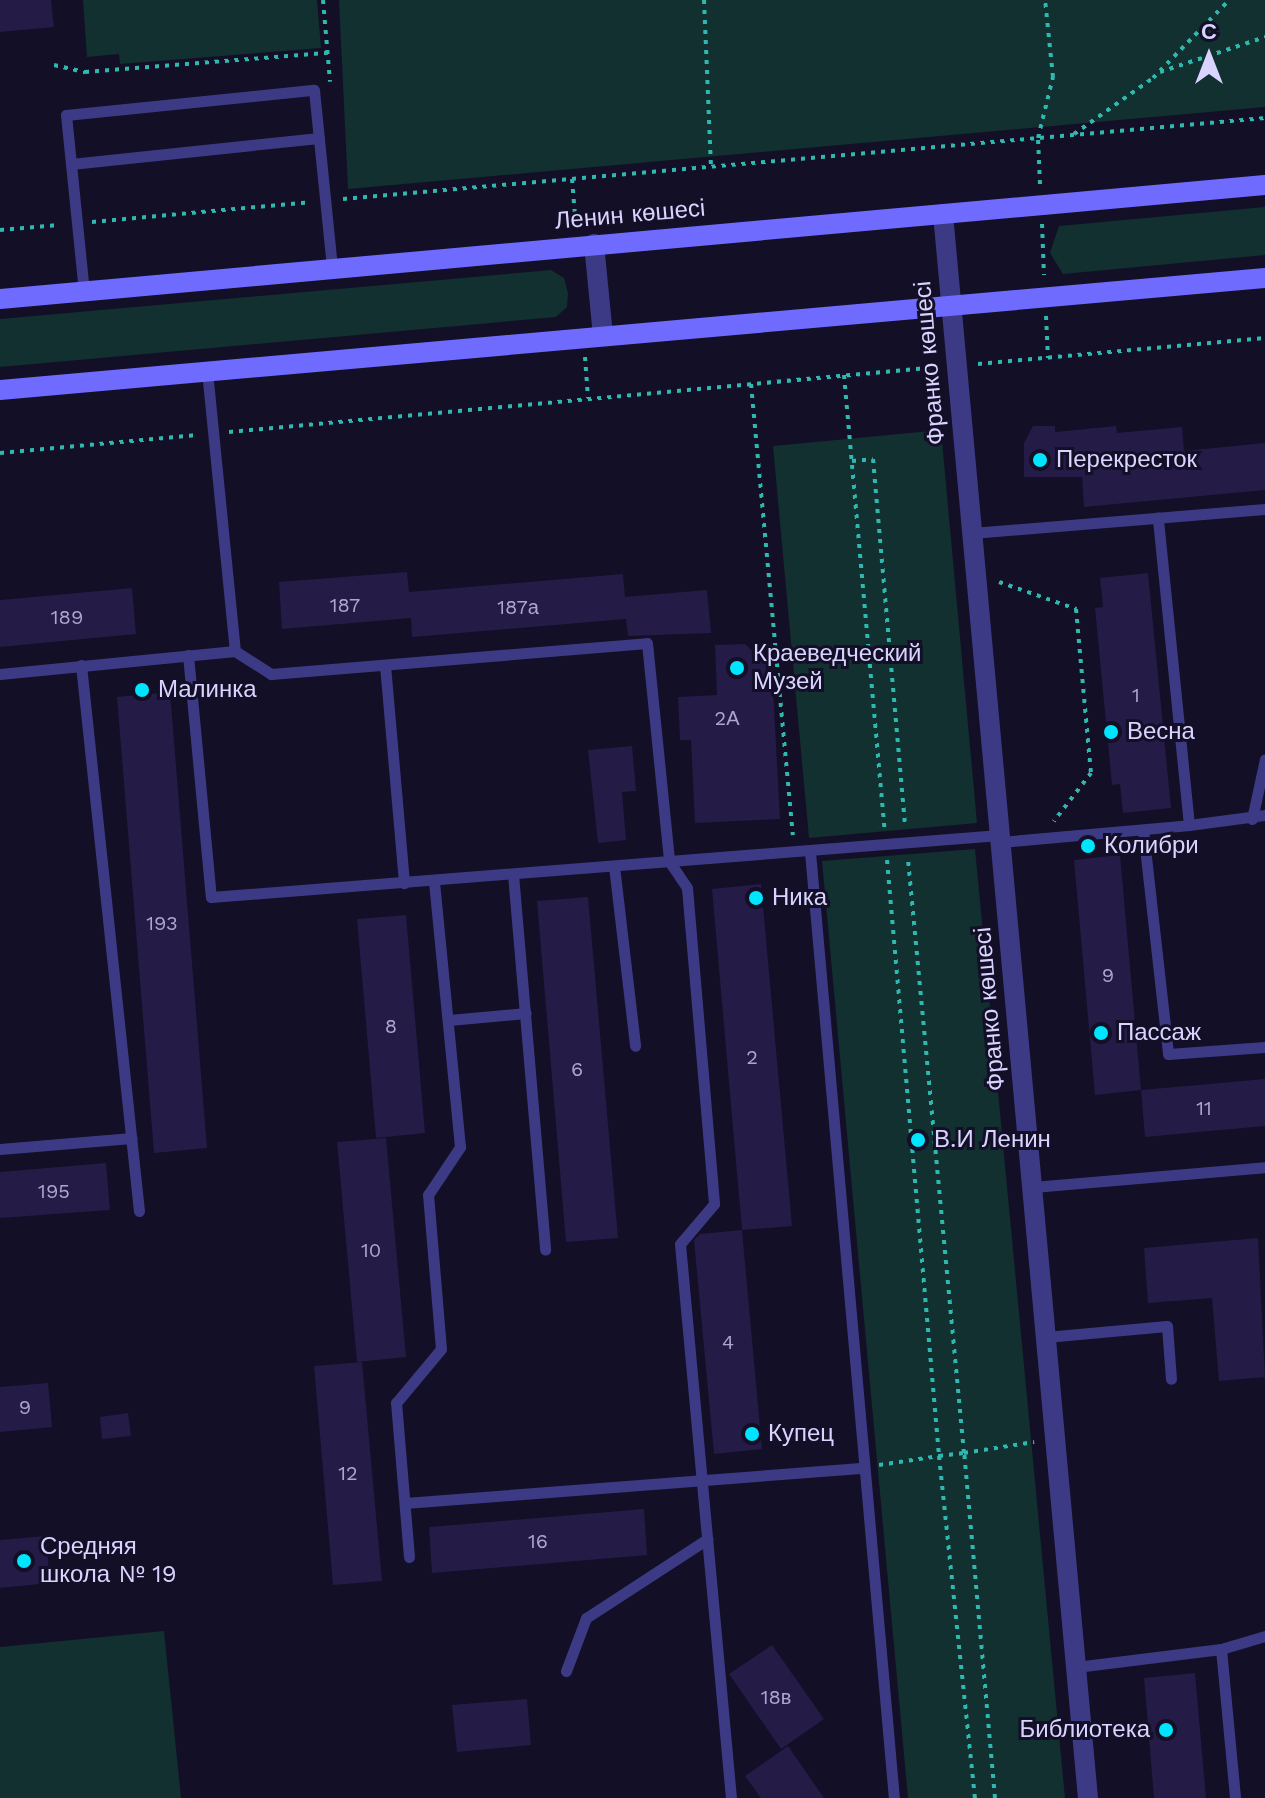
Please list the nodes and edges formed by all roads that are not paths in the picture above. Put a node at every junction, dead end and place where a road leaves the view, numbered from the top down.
1 (319, 138) junction
2 (71, 164) junction
3 (1265, 185) edge
4 (943, 214) junction
5 (594, 244) junction
6 (332, 268) junction
7 (1265, 278) edge
8 (84, 292) junction
9 (0, 299) edge
10 (951, 307) junction
11 (603, 335) junction
12 (207, 371) junction
13 (0, 390) edge
14 (1265, 509) edge
15 (1158, 518) junction
16 (972, 533) junction
17 (235, 651) junction
18 (188, 655) junction
19 (81, 665) junction
20 (385, 665) junction
21 (0, 674) edge
22 (1265, 759) edge
23 (1265, 815) edge
24 (1252, 819) junction
25 (1189, 825) junction
26 (1143, 830) junction
27 (1000, 838) junction
28 (810, 852) junction
29 (669, 861) junction
30 (614, 866) junction
31 (513, 874) junction
32 (434, 880) junction
33 (404, 883) junction
34 (526, 1013) junction
35 (449, 1020) junction
36 (635, 1046) dead end
37 (1265, 1047) edge
38 (132, 1138) junction
39 (0, 1149) edge
40 (1265, 1167) edge
41 (1033, 1187) junction
42 (139, 1211) dead end
43 (545, 1250) dead end
44 (1046, 1337) junction
45 (1171, 1379) dead end
46 (864, 1468) junction
47 (701, 1482) junction
48 (405, 1503) junction
49 (707, 1539) junction
50 (409, 1557) dead end
51 (1265, 1636) edge
52 (1221, 1649) junction
53 (1076, 1667) junction
54 (566, 1671) dead end
55 (731, 1798) edge
56 (894, 1798) edge
57 (1088, 1798) edge
58 (1235, 1798) edge

1 - 2 lane
1 - 2 lane
1 - 6 lane
2 - 8 lane
3 - 4 main road, Ленин көшесі
4 - 5 main road, Ленин көшесі
4 - 10 street, Франко көшесі
5 - 6 main road, Ленин көшесі
5 - 11 street
6 - 8 main road, Ленин көшесі
7 - 10 main road
8 - 9 main road, Ленин көшесі
10 - 11 main road
10 - 16 street, Франко көшесі
11 - 12 main road
12 - 13 main road
12 - 17 lane
14 - 15 lane
15 - 16 lane
15 - 25 lane
16 - 27 street, Франко көшесі
17 - 18 lane
17 - 20 lane
18 - 19 lane
18 - 33 lane
19 - 21 lane
19 - 38 lane
20 - 29 lane
20 - 33 lane
22 - 24 lane
23 - 24 lane
24 - 25 lane
25 - 26 lane
26 - 27 lane
26 - 37 lane
27 - 28 lane
27 - 41 street, Франко көшесі
28 - 29 lane
28 - 46 lane
29 - 30 lane
29 - 47 lane
30 - 31 lane
30 - 36 lane
31 - 32 lane
31 - 34 lane
32 - 33 lane
32 - 35 lane
34 - 35 lane
34 - 43 lane
35 - 48 lane
38 - 39 lane
38 - 42 lane
40 - 41 lane
41 - 44 street, Франко көшесі
44 - 45 lane
44 - 53 street, Франко көшесі
46 - 47 lane
46 - 56 lane
47 - 48 lane
47 - 49 lane
48 - 50 lane
49 - 54 lane
49 - 55 lane
51 - 52 lane
52 - 53 lane
52 - 58 lane
53 - 57 street, Франко көшесі

